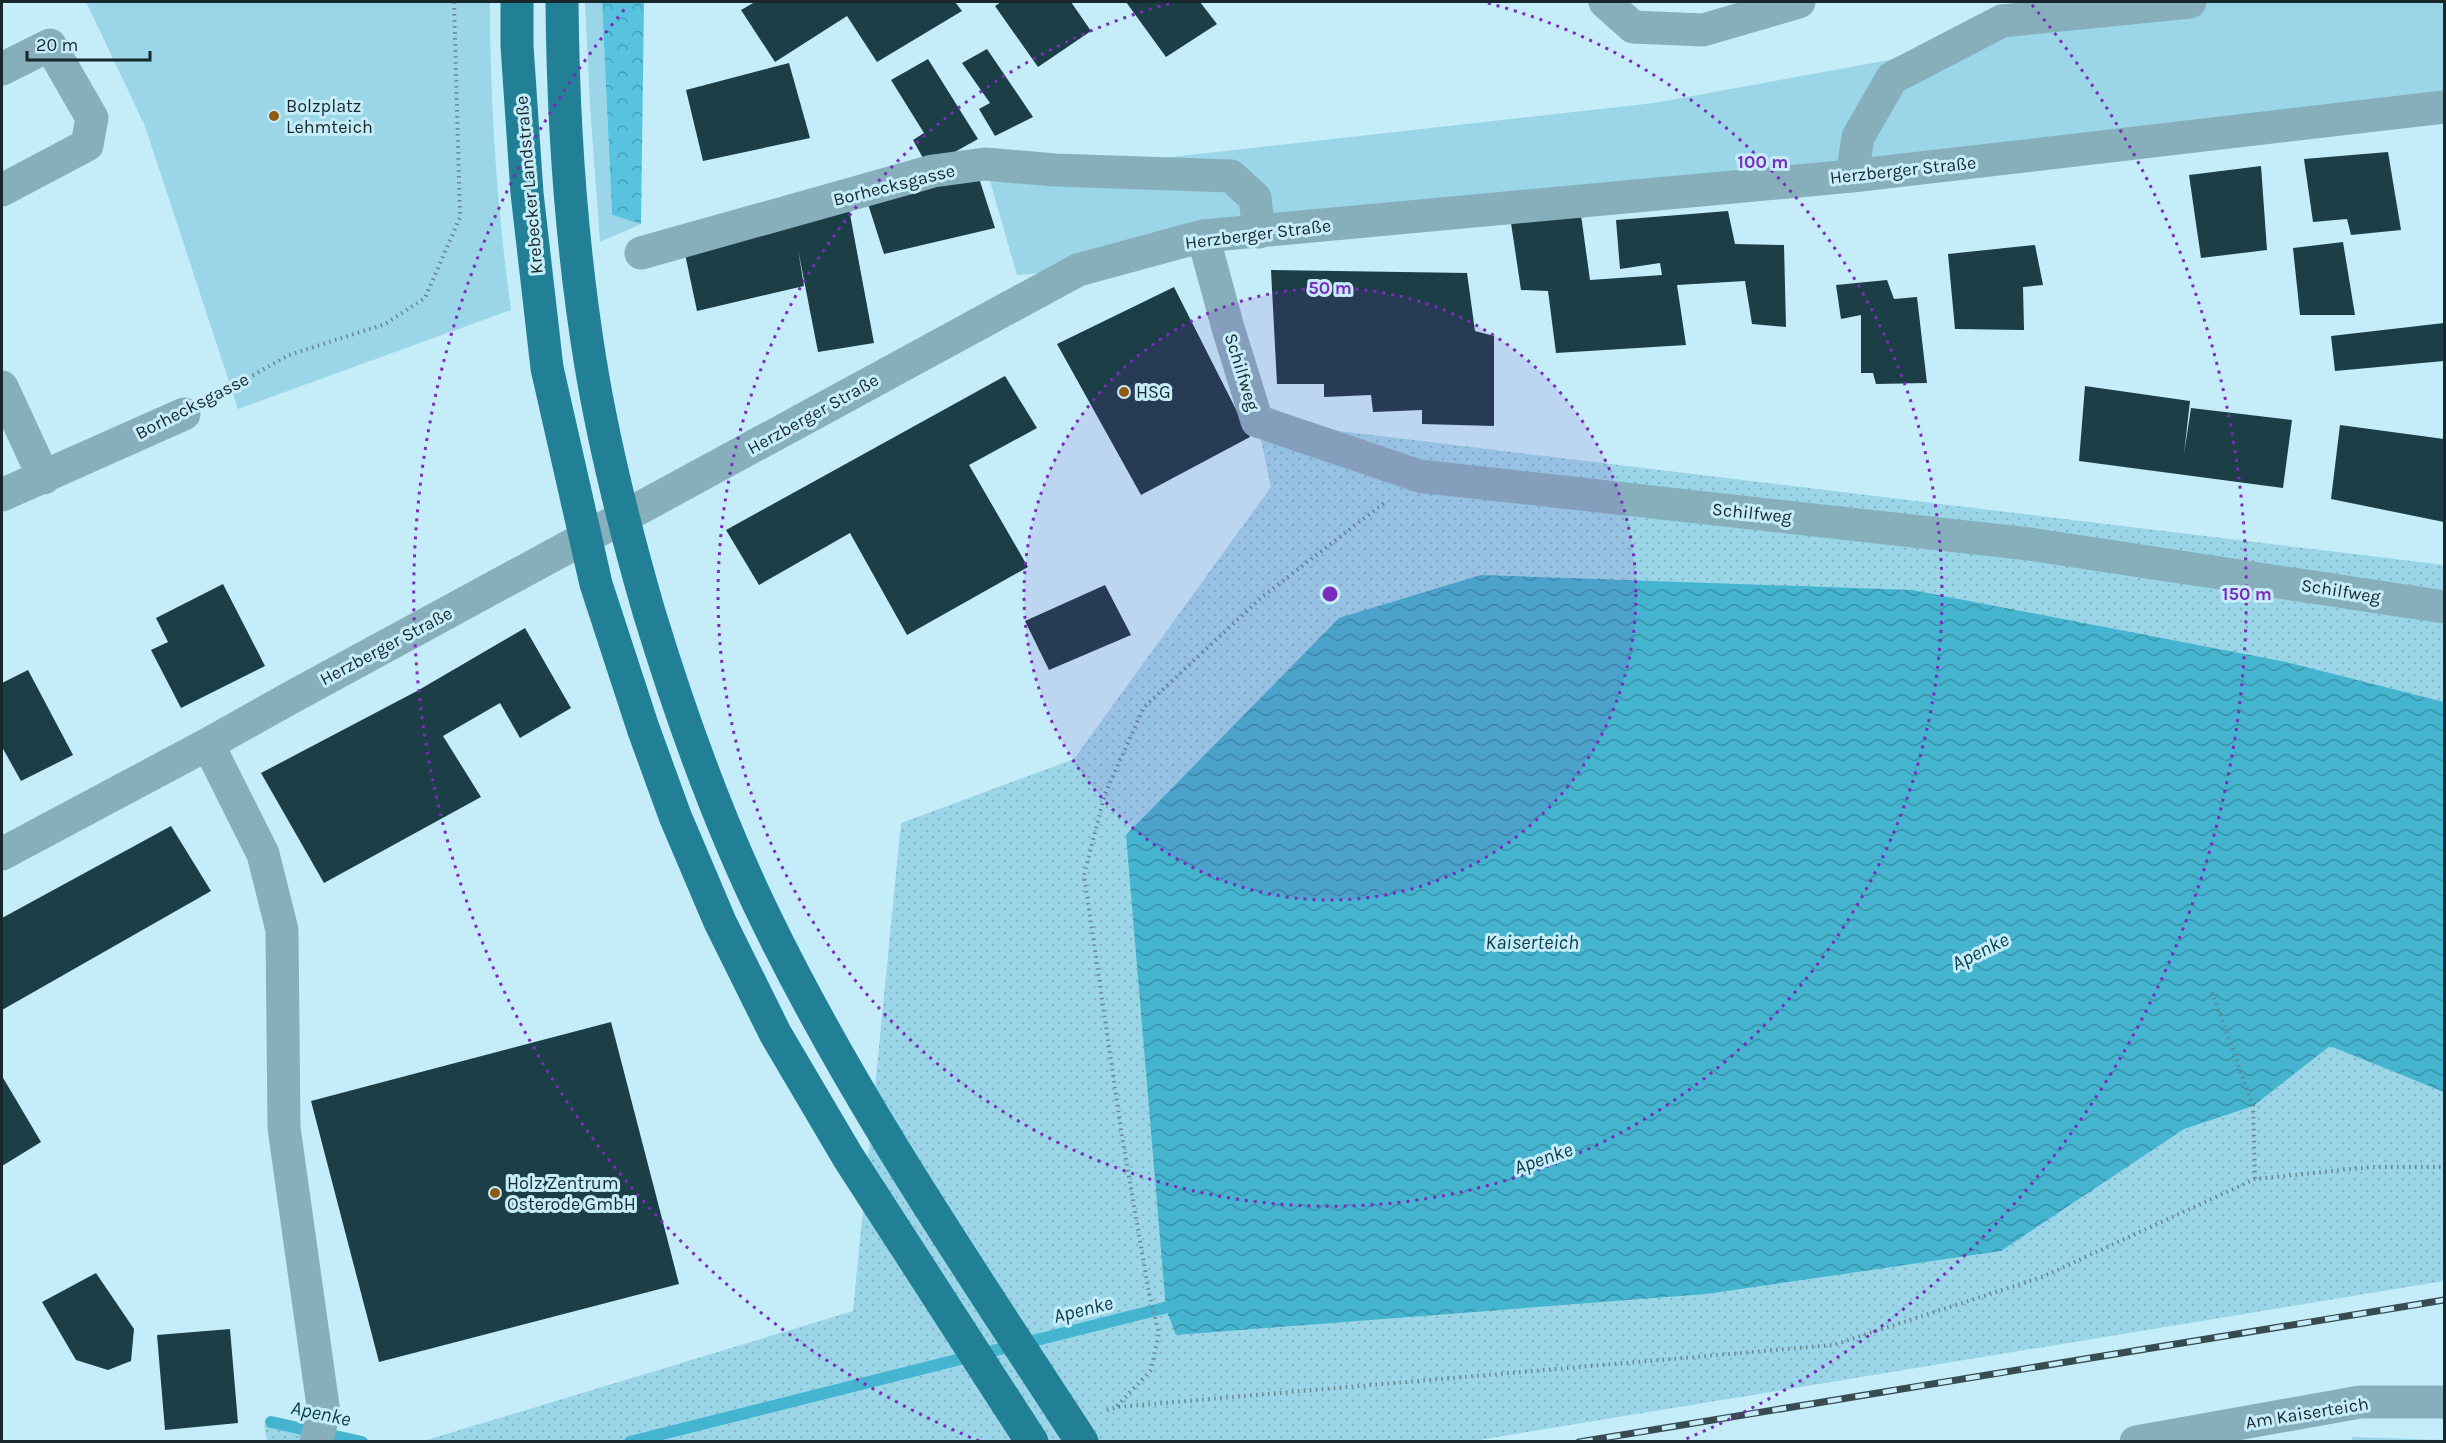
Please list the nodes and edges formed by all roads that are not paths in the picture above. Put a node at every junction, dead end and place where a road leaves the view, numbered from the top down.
1 (517, 2) edge
2 (562, 2) edge
3 (1605, 2) edge
4 (1799, 2) edge
5 (2190, 2) edge
6 (1997, 11) edge
7 (2, 69) edge
8 (2445, 107) edge
9 (1852, 176) junction
10 (2, 190) edge
11 (1259, 232) junction
12 (1203, 237) junction
13 (641, 253) dead end
14 (8, 399) edge
15 (184, 414) road end
16 (44, 478) junction
17 (2, 495) edge
18 (2445, 607) edge
19 (208, 744) junction
20 (2, 854) edge
21 (2445, 1402) edge
22 (320, 1427) edge
23 (1032, 1442) edge
24 (1082, 1442) edge
25 (2136, 1442) edge

1 - 23 main road, Krebecker Landstraße
2 - 24 main road
3 - 4 street
5 - 6 street
6 - 9 street
7 - 10 street
8 - 9 street, Herzberger Straße
9 - 11 street, Herzberger Straße
11 - 12 street, Herzberger Straße
11 - 13 street, Borhecksgasse
12 - 18 street, Schilfweg
12 - 19 street, Herzberger Straße
14 - 16 street
15 - 16 street, Borhecksgasse
16 - 17 street, Borhecksgasse
19 - 20 street, Herzberger Straße
19 - 22 street
21 - 25 street, Am Kaiserteich

